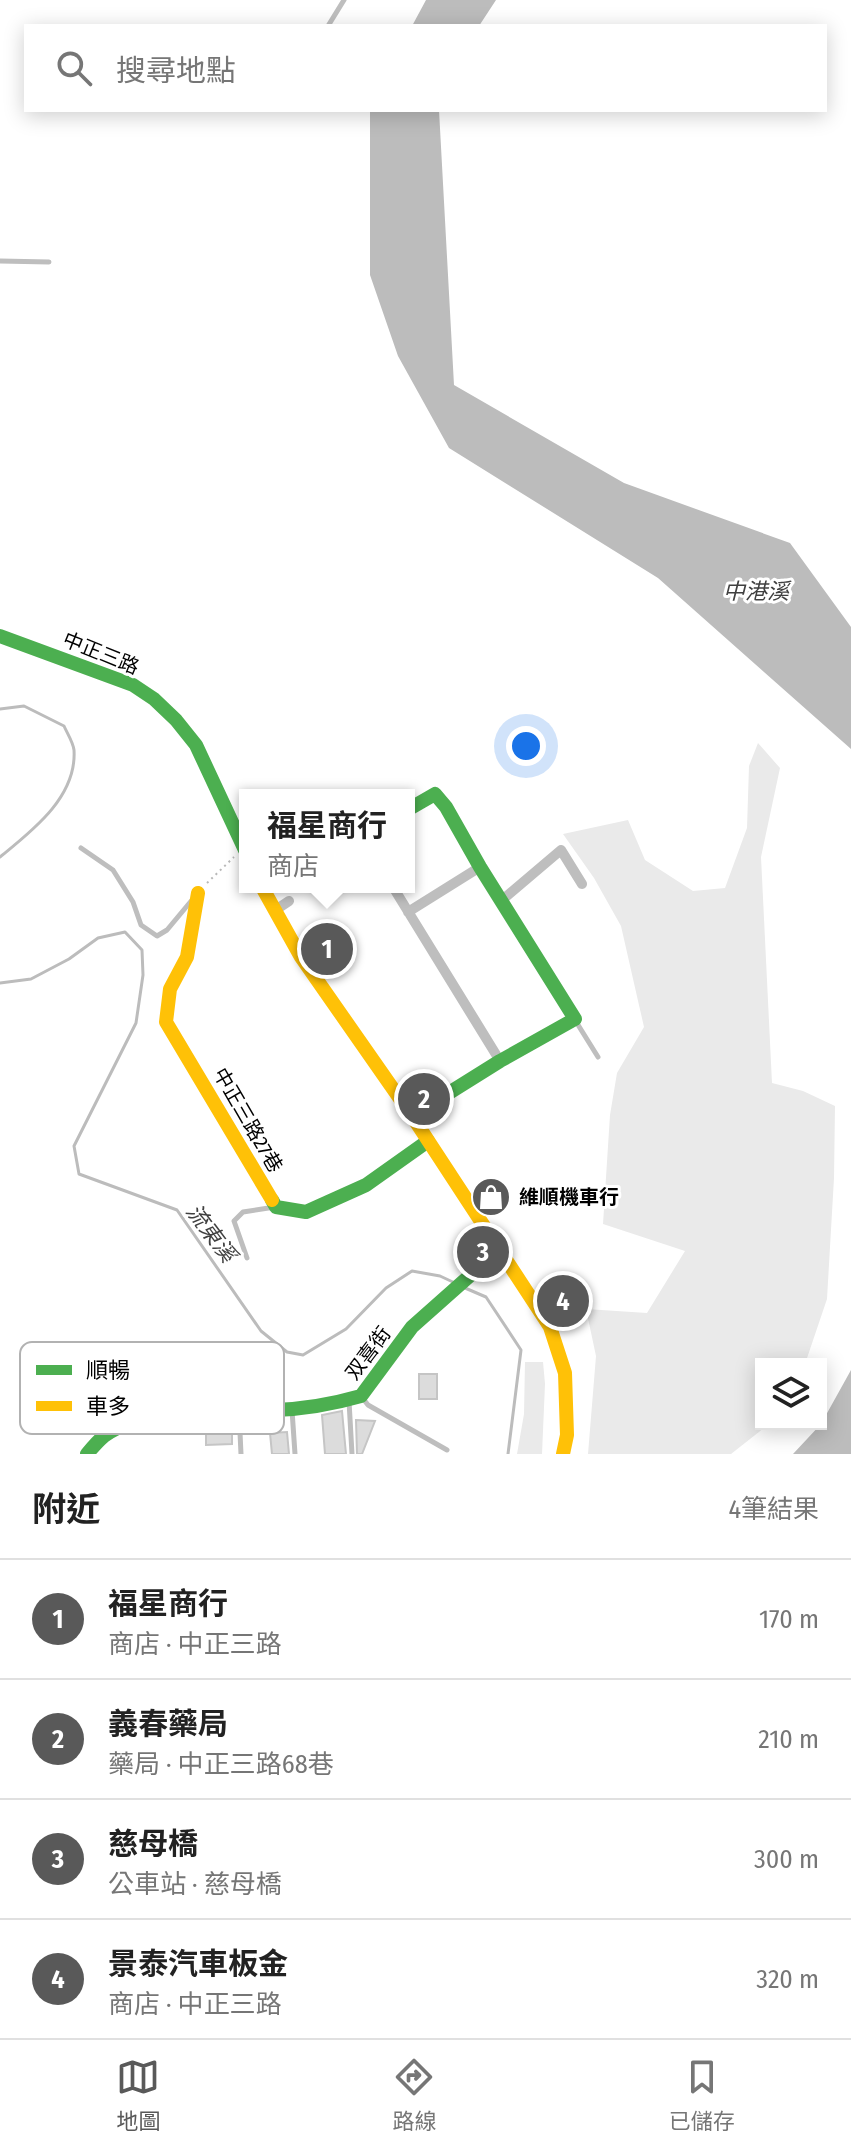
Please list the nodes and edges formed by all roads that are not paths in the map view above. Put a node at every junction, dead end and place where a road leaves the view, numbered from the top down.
1 (344, 0) edge
2 (329, 24) edge
3 (0, 261) edge
4 (49, 262) dead end
5 (0, 636) edge
6 (415, 806) edge
7 (239, 836) edge
8 (81, 848) dead end
9 (480, 867) junction
10 (582, 884) dead end
11 (198, 893) joint
12 (265, 893) edge
13 (397, 893) edge
14 (289, 901) dead end
15 (501, 901) junction
16 (274, 911) junction
17 (408, 912) junction
18 (575, 1019) junction
19 (598, 1057) dead end
20 (500, 1061) junction
21 (412, 1116) junction
22 (428, 1141) junction
23 (276, 1207) junction
24 (501, 1248) junction
25 (247, 1258) dead end
26 (355, 1398) junction
27 (284, 1409) edge
28 (292, 1409) junction
29 (109, 1434) edge
30 (240, 1434) edge
31 (447, 1450) dead end
32 (87, 1454) edge
33 (241, 1454) edge
34 (295, 1454) edge
35 (352, 1454) edge
36 (563, 1454) edge

1 - 2 lane
3 - 4 lane
5 - 7 street, 中正三路
6 - 9 street
8 - 11 lane
9 - 15 street
9 - 17 street
10 - 15 street
11 - 23 street, 中正三路27巷
12 - 16 street
13 - 17 street
14 - 16 street
15 - 18 street
16 - 21 street
17 - 20 street
18 - 19 lane
18 - 20 street
20 - 21 street
21 - 22 street
22 - 23 street
22 - 24 street
23 - 25 lane
24 - 26 street, 双喜街
24 - 36 street
26 - 28 street, 双喜街
26 - 31 lane
26 - 35 lane
27 - 28 street, 双喜街
28 - 34 lane
29 - 32 street, 双喜街
30 - 33 lane

